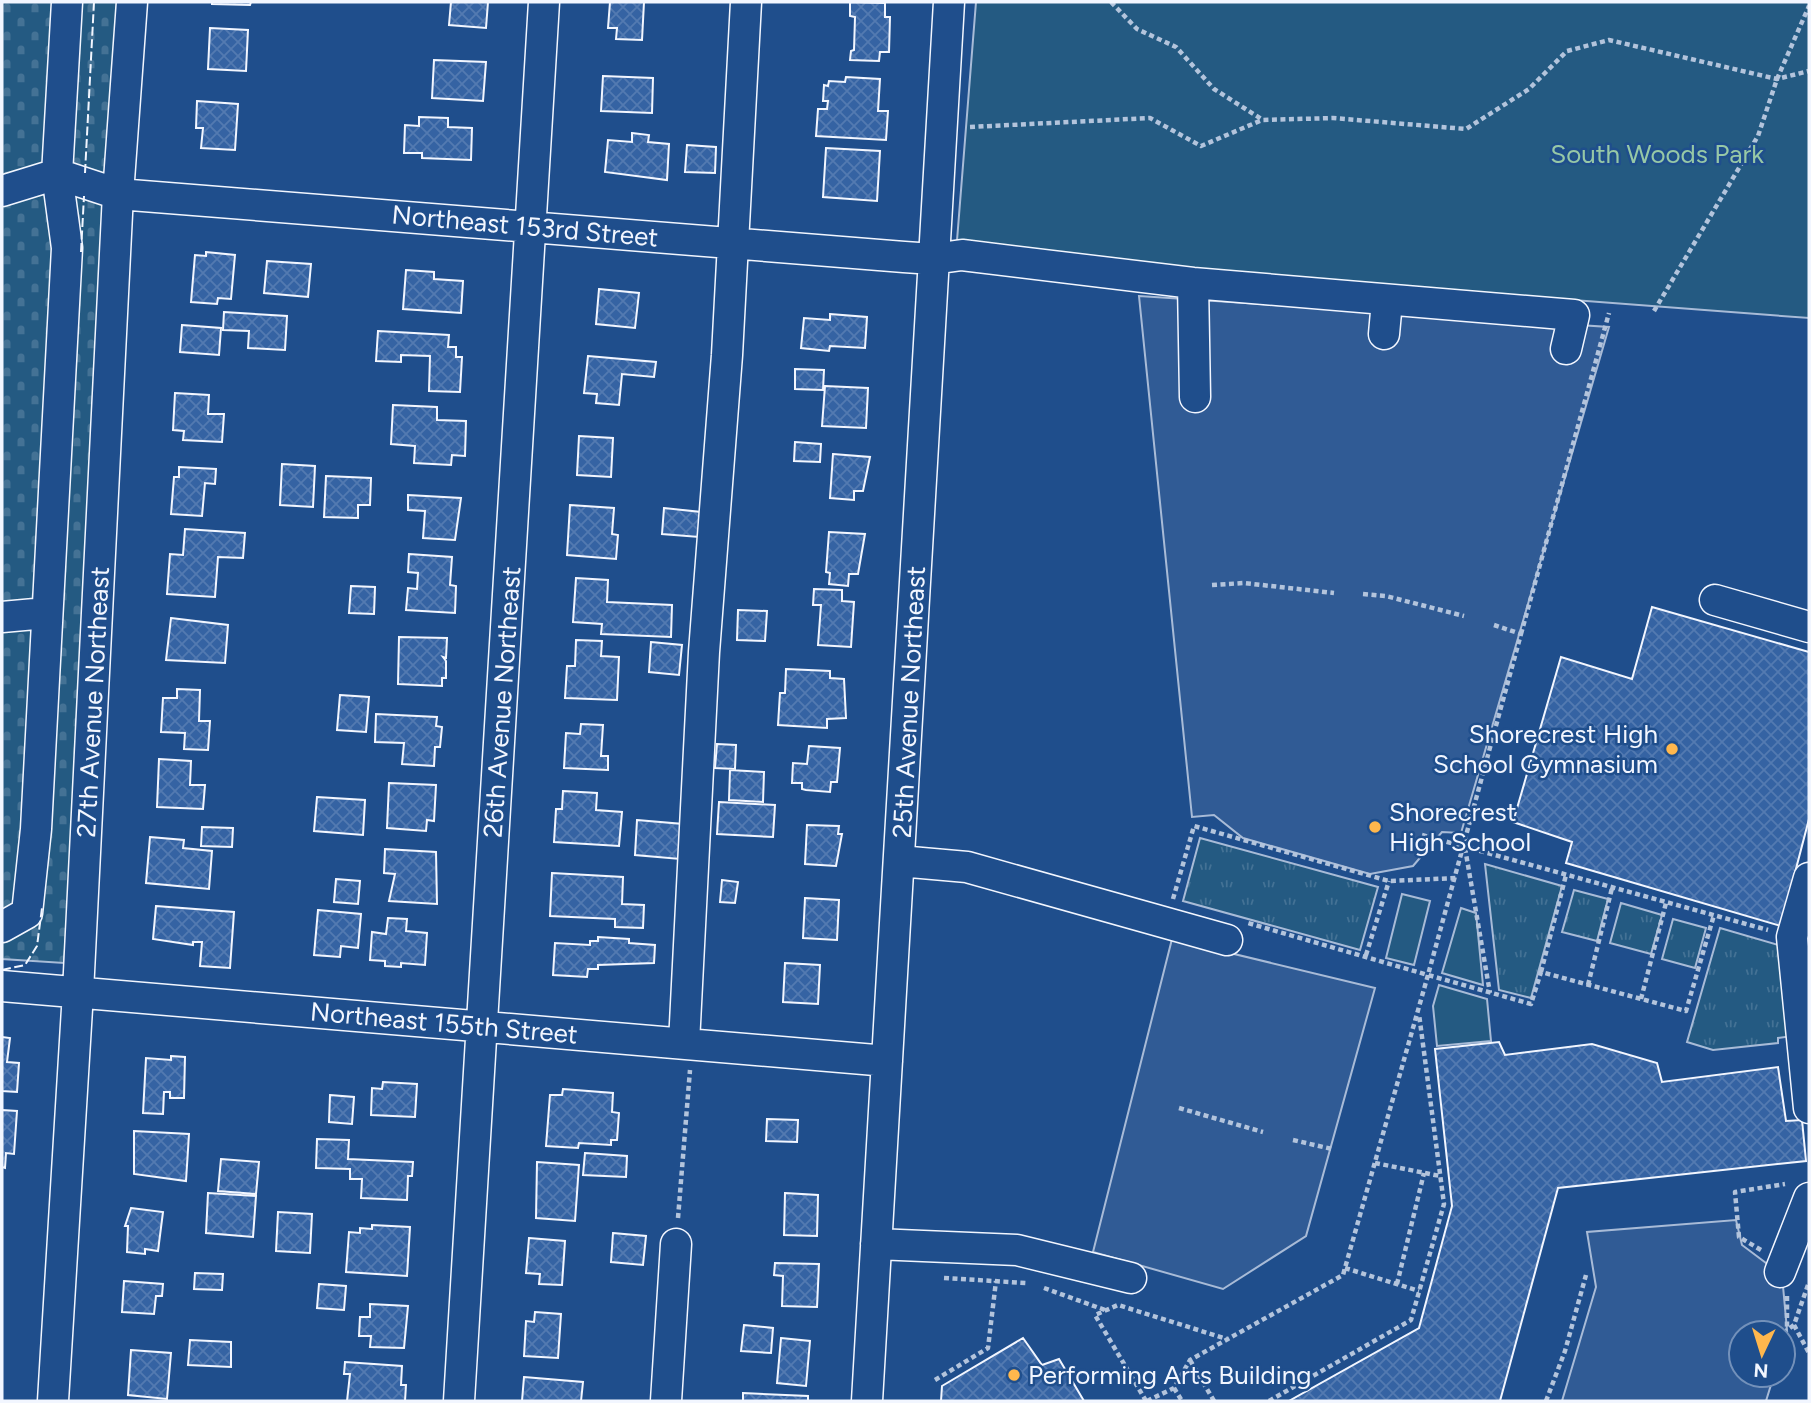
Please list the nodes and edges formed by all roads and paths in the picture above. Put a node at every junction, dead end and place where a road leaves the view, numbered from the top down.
1 (67, 2) edge
2 (132, 2) edge
3 (544, 2) edge
4 (746, 2) edge
5 (949, 2) edge
6 (1111, 2) edge
7 (1809, 6) edge
8 (1809, 71) edge
9 (1777, 79) junction
10 (1263, 120) junction
11 (970, 127) dead end
12 (57, 174) junction
13 (2, 191) edge
14 (118, 194) junction
15 (532, 227) junction
16 (732, 243) junction
17 (933, 259) junction
18 (1193, 282) junction
19 (1387, 301) junction
20 (1654, 311) dead end
21 (1609, 313) dead end
22 (1384, 334) dead end
23 (1566, 349) dead end
24 (1195, 397) dead end
25 (1212, 585) dead end
26 (1334, 593) dead end
27 (1363, 594) dead end
28 (1715, 600) dead end
29 (46, 612) junction
30 (1464, 616) dead end
31 (2, 617) edge
32 (1494, 625) dead end
33 (1809, 626) edge
34 (1521, 634) junction
35 (1422, 835) dead end
36 (1465, 847) junction
37 (899, 861) junction
38 (1566, 875) junction
39 (1456, 878) junction
40 (1809, 878) edge
41 (1388, 881) junction
42 (1612, 888) junction
43 (1172, 903) dead end
44 (1666, 903) junction
45 (1714, 915) junction
46 (2, 927) edge
47 (1232, 930) joint
48 (1792, 937) junction
49 (1366, 955) junction
50 (1541, 972) junction
51 (1428, 975) junction
52 (1588, 985) junction
53 (2, 986) edge
54 (79, 992) junction
55 (1490, 992) junction
56 (1641, 999) junction
57 (1418, 1009) junction
58 (481, 1026) junction
59 (688, 1044) junction
60 (887, 1061) junction
61 (1179, 1108) dead end
62 (1809, 1108) edge
63 (1263, 1132) dead end
64 (1293, 1140) dead end
65 (1332, 1149) dead end
66 (1374, 1163) junction
67 (1424, 1173) junction
68 (1440, 1176) junction
69 (1809, 1198) edge
70 (676, 1244) joint
71 (876, 1244) junction
72 (1345, 1269) junction
73 (1780, 1272) dead end
74 (1587, 1275) dead end
75 (934, 1277) dead end
76 (1131, 1278) dead end
77 (996, 1281) junction
78 (1809, 1282) edge
79 (1397, 1284) junction
80 (1419, 1291) junction
81 (1106, 1310) junction
82 (1796, 1319) edge
83 (1797, 1331) edge
84 (1228, 1339) junction
85 (1809, 1353) edge
86 (1190, 1360) junction
87 (934, 1380) dead end
88 (1174, 1388) junction
89 (53, 1401) edge
90 (459, 1401) edge
91 (666, 1401) edge
92 (867, 1401) edge
93 (1147, 1401) edge
94 (1181, 1401) edge
95 (1214, 1401) edge
96 (1269, 1401) edge
97 (1546, 1401) edge

1 - 12 street
2 - 14 street, 27th Avenue Northeast
3 - 15 street, 26th Avenue Northeast
4 - 16 street
5 - 17 street, 25th Avenue Northeast
6 - 10 path
7 - 9 path
8 - 9 path
9 - 10 path
9 - 20 path
10 - 11 path
12 - 13 street
12 - 14 street, Northeast 153rd Street
12 - 29 street
14 - 15 street, Northeast 153rd Street
14 - 54 street, 27th Avenue Northeast
15 - 16 street, Northeast 153rd Street
15 - 58 street, 26th Avenue Northeast
16 - 17 street, Northeast 153rd Street
16 - 59 street
17 - 18 street, Northeast 153rd Street
17 - 37 street, 25th Avenue Northeast
18 - 19 street, Northeast 153rd Street
18 - 24 street
19 - 22 street
19 - 23 street, Northeast 153rd Street
21 - 34 path
25 - 26 path
27 - 30 path
28 - 33 street
29 - 31 street
29 - 46 street
32 - 34 path
34 - 36 path
35 - 36 path
36 - 38 path
36 - 39 path
36 - 55 path
37 - 47 street
37 - 60 street, 25th Avenue Northeast
38 - 42 path
38 - 50 path
39 - 41 path
39 - 51 path
40 - 48 street
41 - 43 path
41 - 49 path
42 - 44 path
42 - 52 path
44 - 45 path
44 - 56 path
45 - 48 path
45 - 56 path
47 - 49 path
48 - 62 street
49 - 51 path
50 - 52 path
50 - 55 path
51 - 55 path
51 - 57 path
52 - 56 path
53 - 54 street, Northeast 155th Street
54 - 58 street, Northeast 155th Street
54 - 89 street, 27th Avenue Northeast
57 - 66 path
57 - 68 path
58 - 59 street, Northeast 155th Street
58 - 90 street, 26th Avenue Northeast
59 - 60 street, Northeast 155th Street
59 - 70 path
60 - 71 street, 25th Avenue Northeast
61 - 63 path
64 - 65 path
66 - 67 path
66 - 72 path
67 - 68 path
67 - 79 path
68 - 80 path
69 - 73 street
70 - 91 street
71 - 76 street
71 - 92 street, 25th Avenue Northeast
72 - 79 path
72 - 84 path
74 - 97 path
75 - 77 path
77 - 81 path
77 - 87 path
78 - 82 path
79 - 80 path
80 - 96 path
81 - 84 path
81 - 93 path
83 - 85 path
84 - 86 path
86 - 88 path
86 - 95 path
88 - 93 path
88 - 94 path

